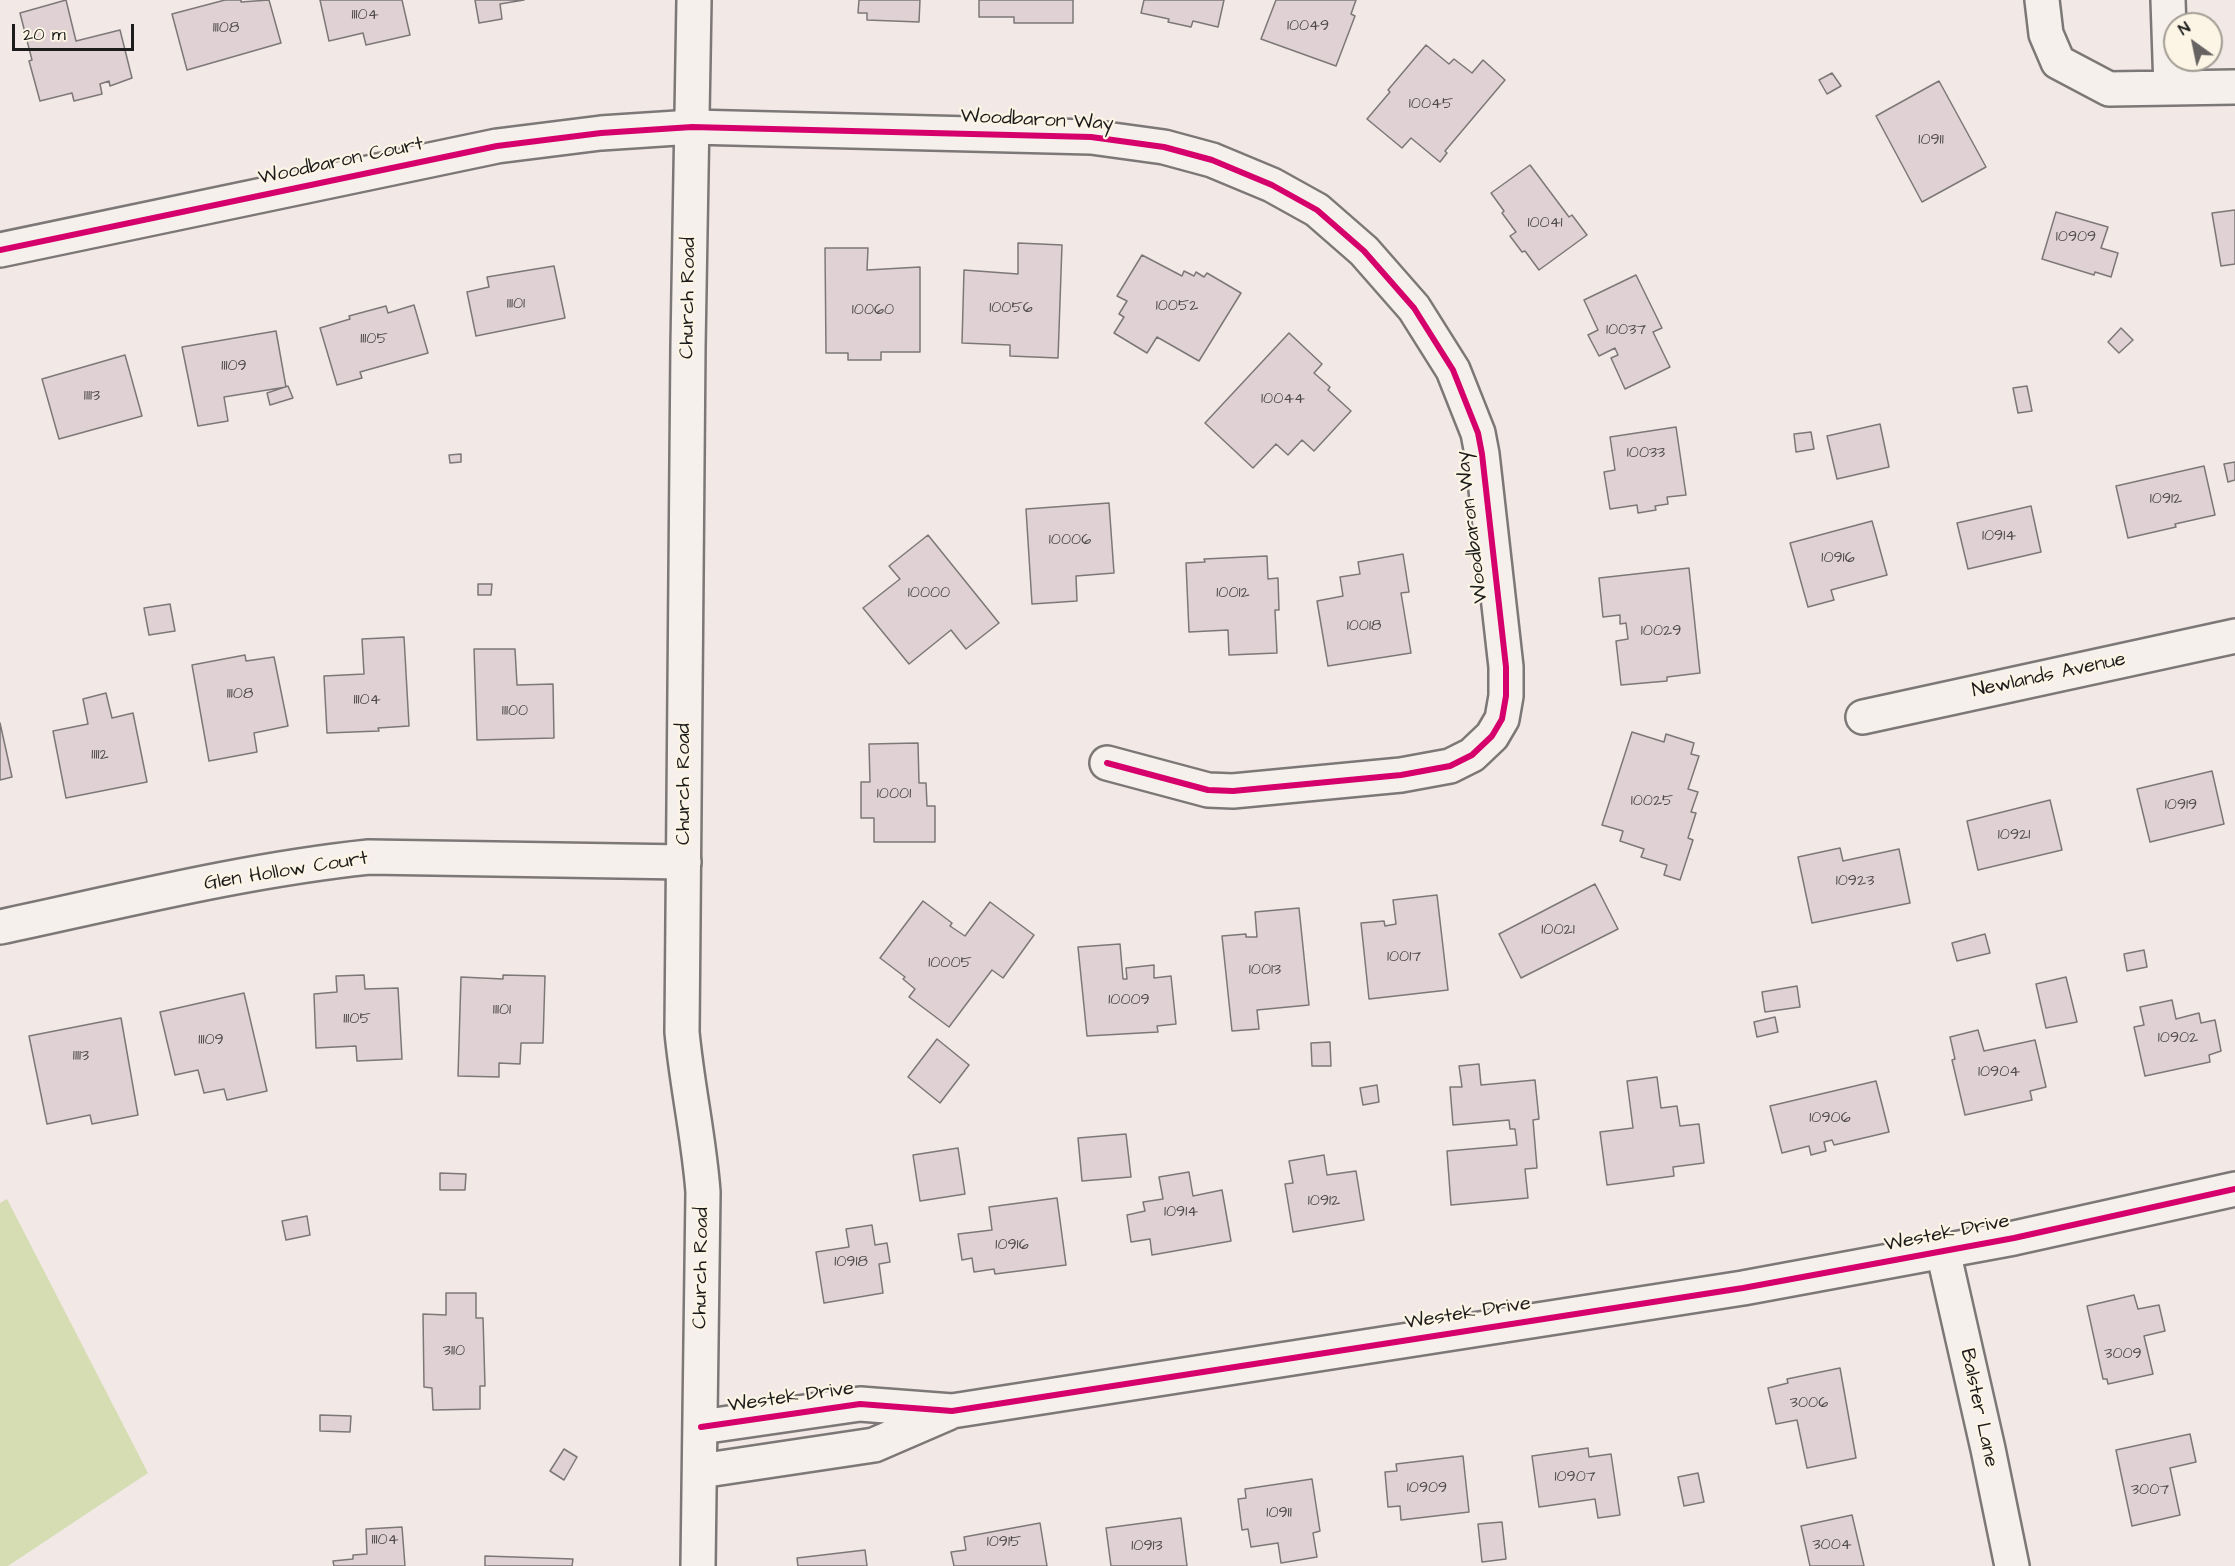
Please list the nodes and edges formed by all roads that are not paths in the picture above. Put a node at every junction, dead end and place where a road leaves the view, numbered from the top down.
1 (694, 0) edge
2 (2042, 0) edge
3 (2168, 0) edge
4 (2235, 87) edge
5 (2171, 88) junction
6 (692, 127) junction
7 (0, 250) edge
8 (2235, 636) edge
9 (1863, 717) dead end
10 (1107, 763) dead end
11 (684, 862) junction
12 (0, 927) edge
13 (2235, 1189) edge
14 (1943, 1251) junction
15 (952, 1411) junction
16 (701, 1427) junction
17 (700, 1471) junction
18 (698, 1566) edge
19 (2012, 1566) edge

1 - 6 street, Church Road
2 - 5 street
3 - 5 street
4 - 5 street
6 - 7 street, Woodbaron Court
6 - 10 street, Woodbaron Way
6 - 11 street, Church Road
8 - 9 street, Newlands Avenue
11 - 12 street, Glen Hollow Court
11 - 16 street, Church Road
13 - 14 street, Westek Drive
14 - 15 street, Westek Drive
14 - 19 street, Balster Lane
15 - 16 street, Westek Drive
15 - 17 street, Westek Drive
16 - 17 street, Church Road
17 - 18 street, Church Road

